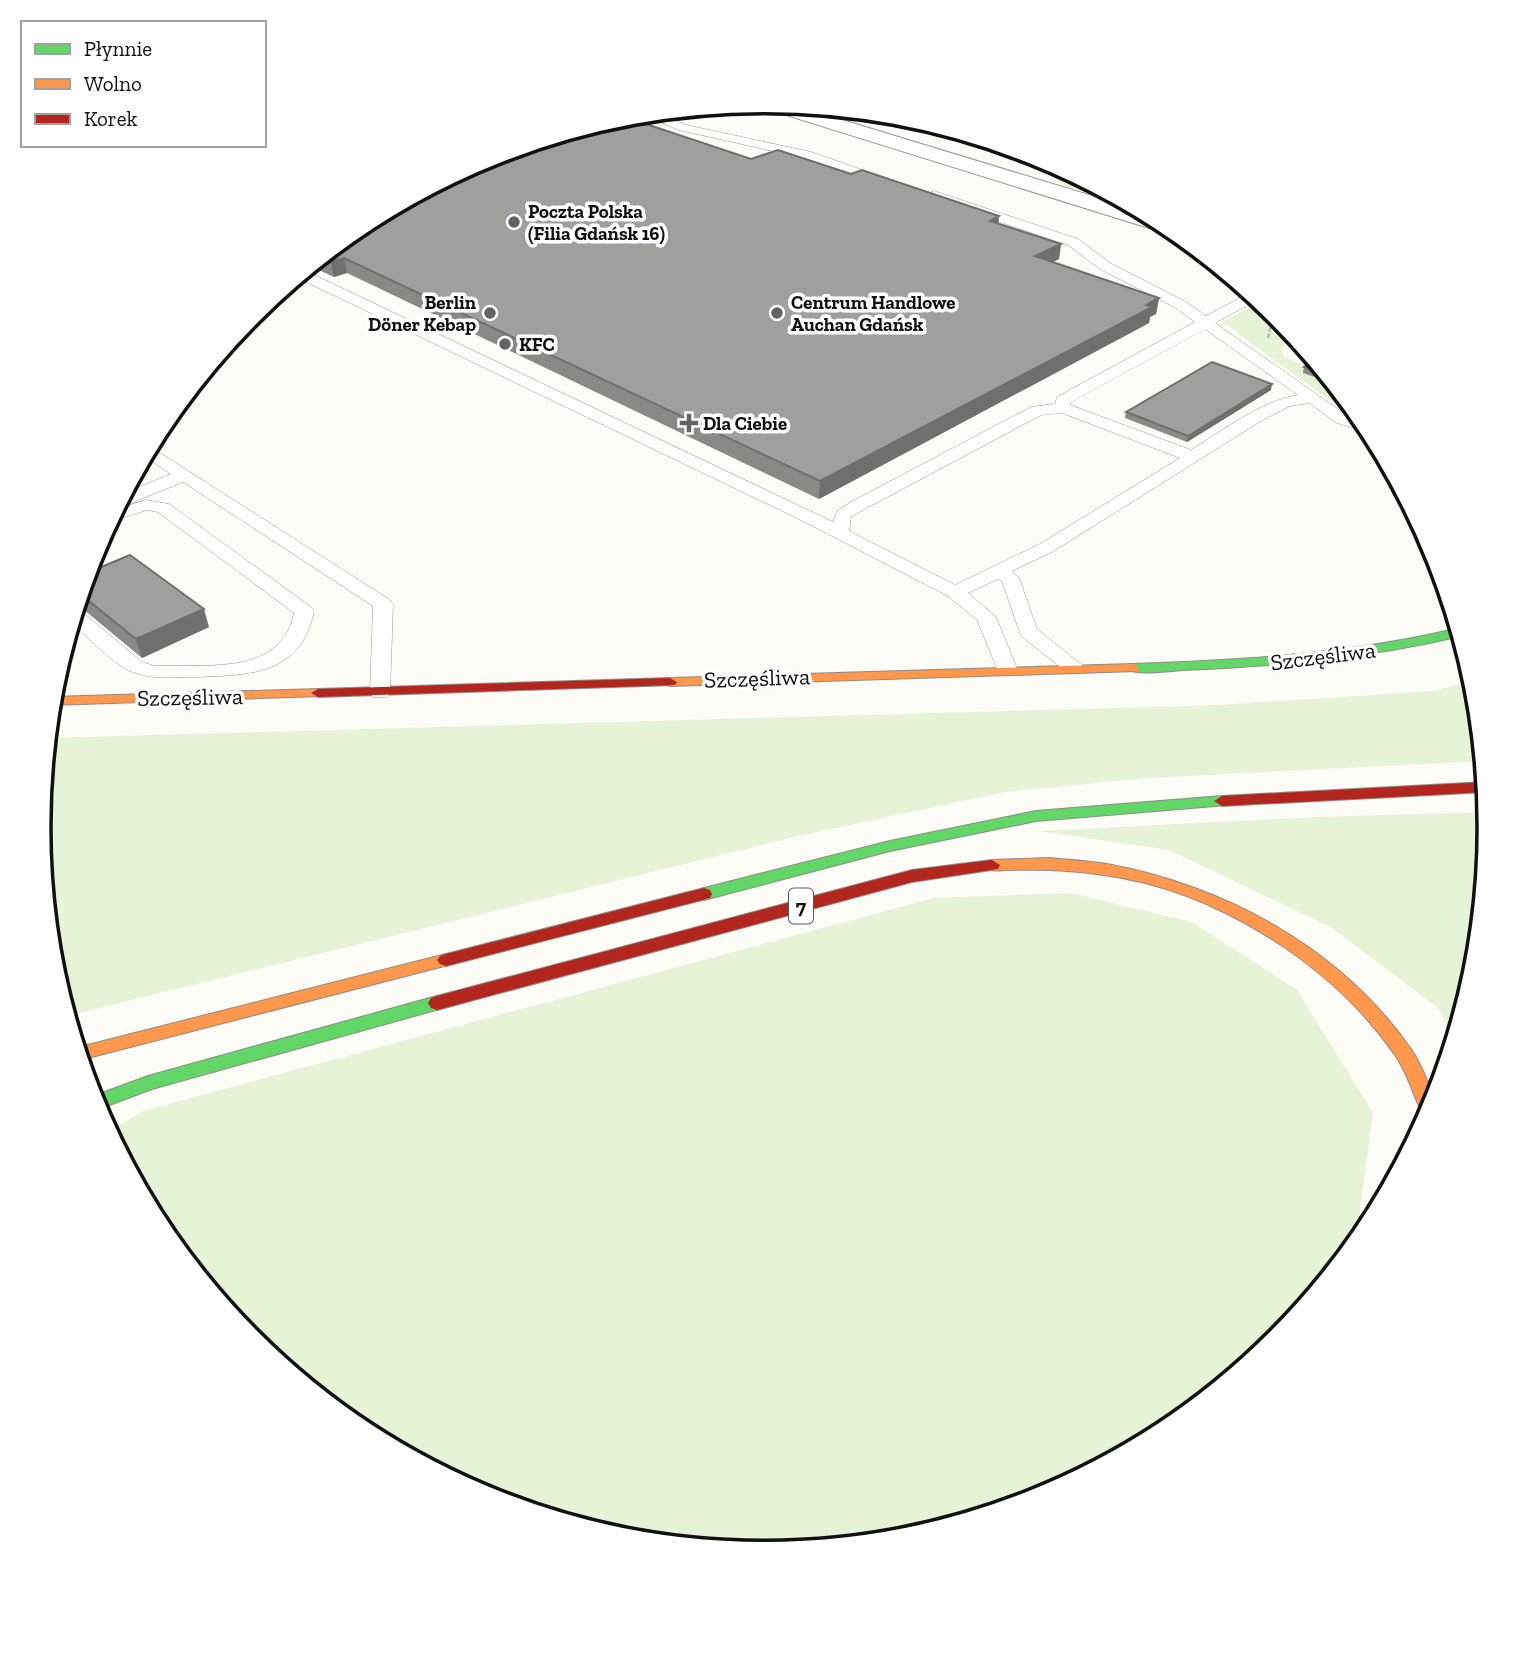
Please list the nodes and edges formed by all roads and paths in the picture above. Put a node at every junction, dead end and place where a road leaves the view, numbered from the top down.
1 (807, 115) edge
2 (666, 121) edge
3 (1051, 174) edge
4 (1030, 182) junction
5 (900, 184) edge
6 (926, 193) edge
7 (1128, 214) edge
8 (309, 278) edge
9 (1245, 300) edge
10 (1204, 322) junction
11 (438, 339) junction
12 (481, 342) edge
13 (501, 352) edge
14 (515, 376) junction
15 (1310, 398) junction
16 (1062, 408) junction
17 (1353, 423) edge
18 (155, 457) edge
19 (1193, 457) junction
20 (184, 475) junction
21 (133, 496) edge
22 (124, 513) edge
23 (840, 532) junction
24 (998, 571) junction
25 (955, 592) junction
26 (82, 621) edge
27 (1451, 634) edge
28 (1074, 669) junction
29 (1008, 671) junction
30 (380, 692) junction
31 (62, 701) edge
32 (1477, 788) edge
33 (87, 1052) edge
34 (1425, 1099) edge
35 (104, 1100) edge

1 - 4 street
2 - 5 lane
3 - 4 street
4 - 7 street
6 - 10 lane
8 - 11 lane
9 - 10 lane
10 - 15 lane
10 - 16 lane
11 - 12 lane
11 - 14 lane
13 - 14 lane
14 - 23 lane
15 - 17 lane
15 - 19 lane
16 - 19 lane
16 - 23 lane
18 - 20 lane
19 - 24 lane
20 - 21 lane
20 - 30 lane
22 - 26 lane
23 - 25 lane
24 - 25 lane
24 - 28 lane
25 - 29 lane
27 - 28 main road, Szczęśliwa
28 - 29 main road, Szczęśliwa
29 - 30 main road, Szczęśliwa
30 - 31 main road, Szczęśliwa
32 - 33 main road
34 - 35 main road, 7

